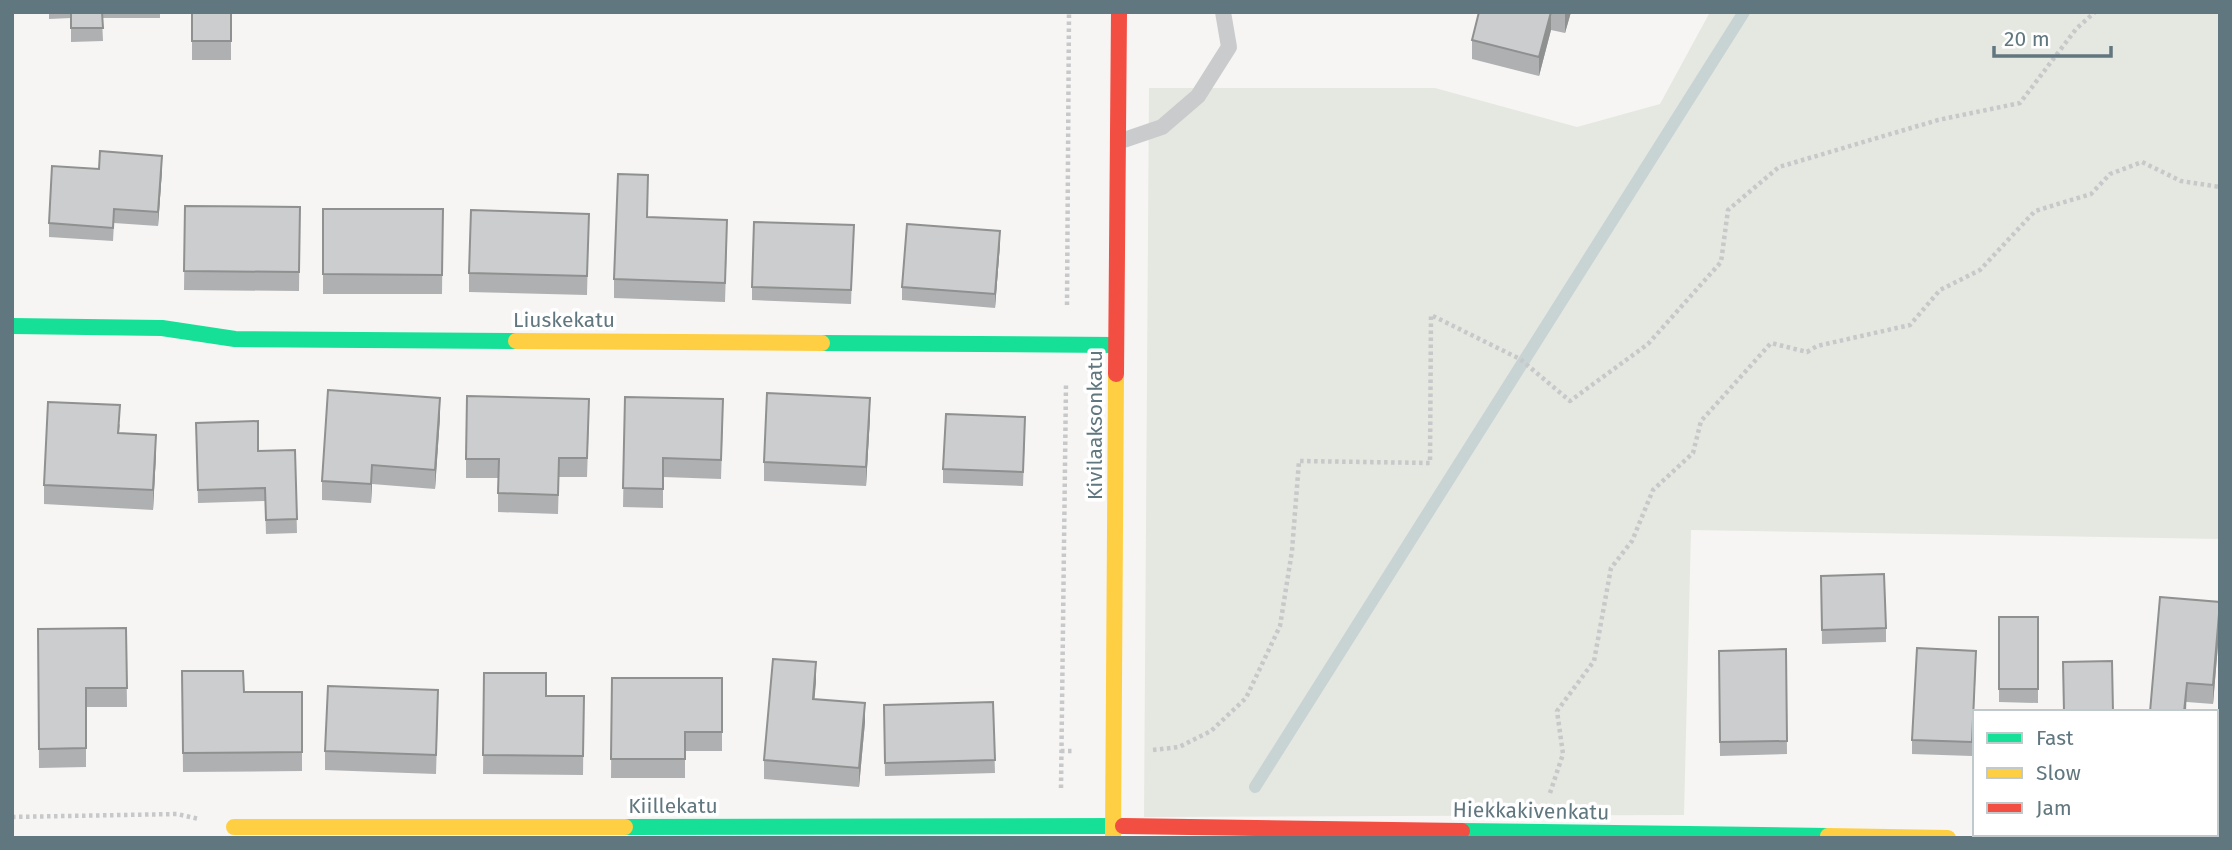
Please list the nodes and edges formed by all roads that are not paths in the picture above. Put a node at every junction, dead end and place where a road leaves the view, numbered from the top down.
1 (1119, 12) edge
2 (1223, 12) edge
3 (1118, 142) junction
4 (12, 326) edge
5 (1116, 345) junction
6 (234, 827) road end
7 (1113, 832) edge
8 (1948, 838) edge

1 - 3 street, Kivilaaksonkatu
2 - 3 lane
3 - 5 street, Kivilaaksonkatu
4 - 5 street, Liuskekatu
5 - 7 street, Kivilaaksonkatu
6 - 7 street, Kiillekatu
7 - 8 street, Hiekkakivenkatu

